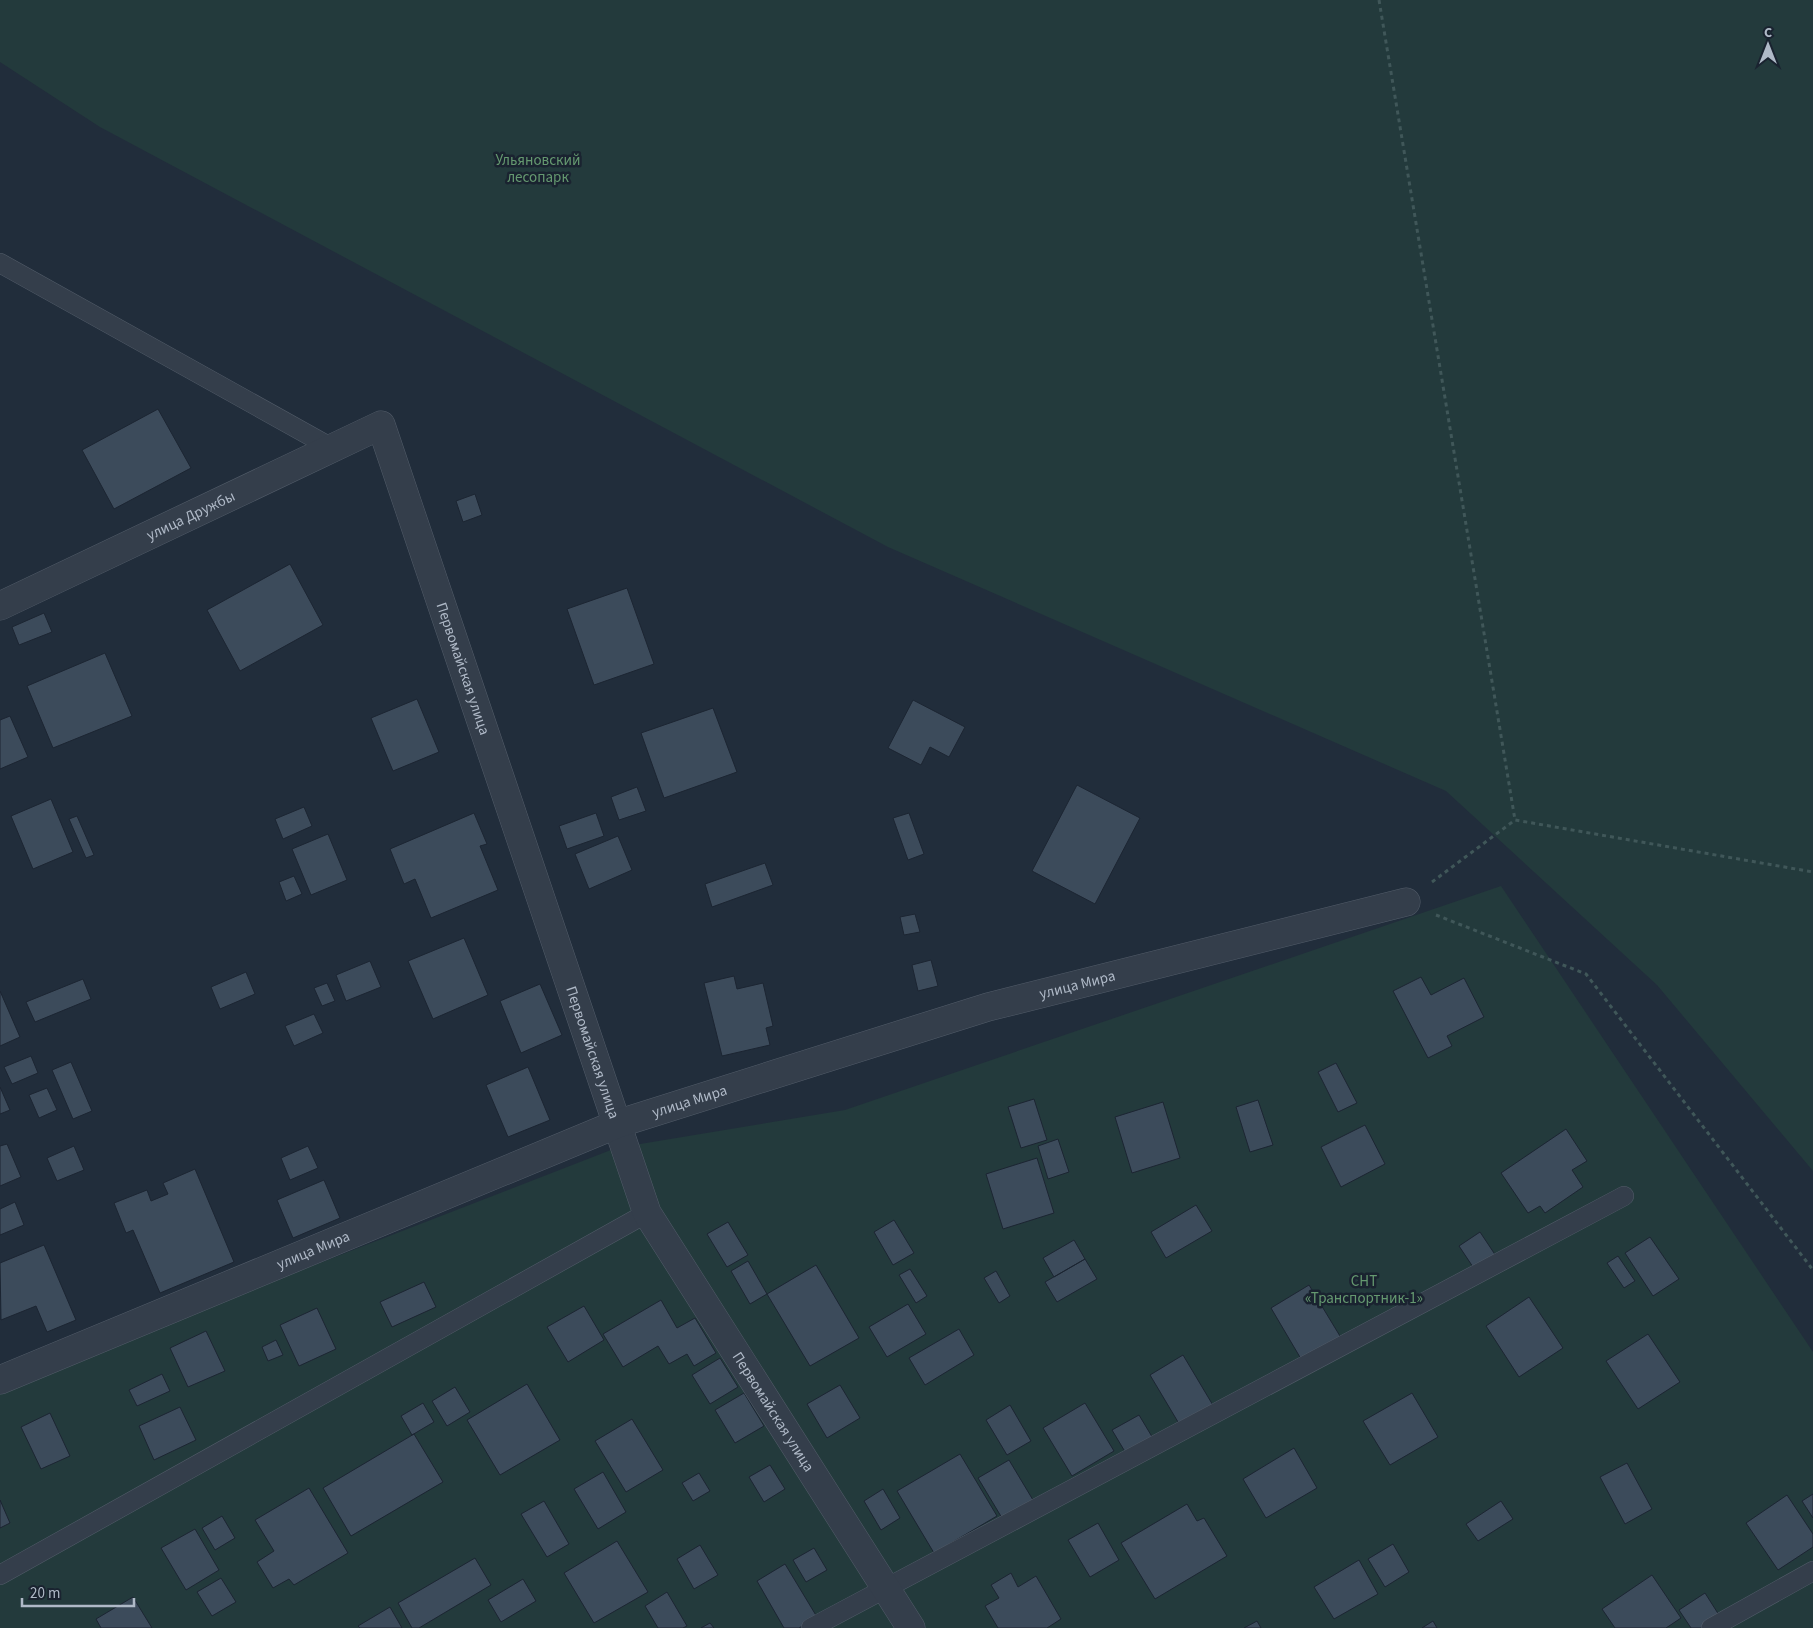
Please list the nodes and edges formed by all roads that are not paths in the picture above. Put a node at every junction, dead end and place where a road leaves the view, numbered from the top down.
1 (0, 263) edge
2 (381, 425) joint
3 (332, 448) junction
4 (0, 606) edge
5 (1406, 902) road end
6 (617, 1124) junction
7 (1624, 1196) dead end
8 (647, 1213) junction
9 (0, 1380) edge
10 (1813, 1571) edge
11 (0, 1575) edge
12 (887, 1588) junction
13 (811, 1628) edge
14 (911, 1628) edge
15 (1711, 1628) edge

1 - 3 lane
2 - 3 street, улица Дружбы
2 - 6 street, Первомайская улица
3 - 4 street, улица Дружбы
5 - 6 street, улица Мира
6 - 8 street, Первомайская улица
6 - 9 street, улица Мира
7 - 12 lane
8 - 11 lane
8 - 12 street, Первомайская улица
10 - 15 lane
12 - 13 lane
12 - 14 street, Первомайская улица

